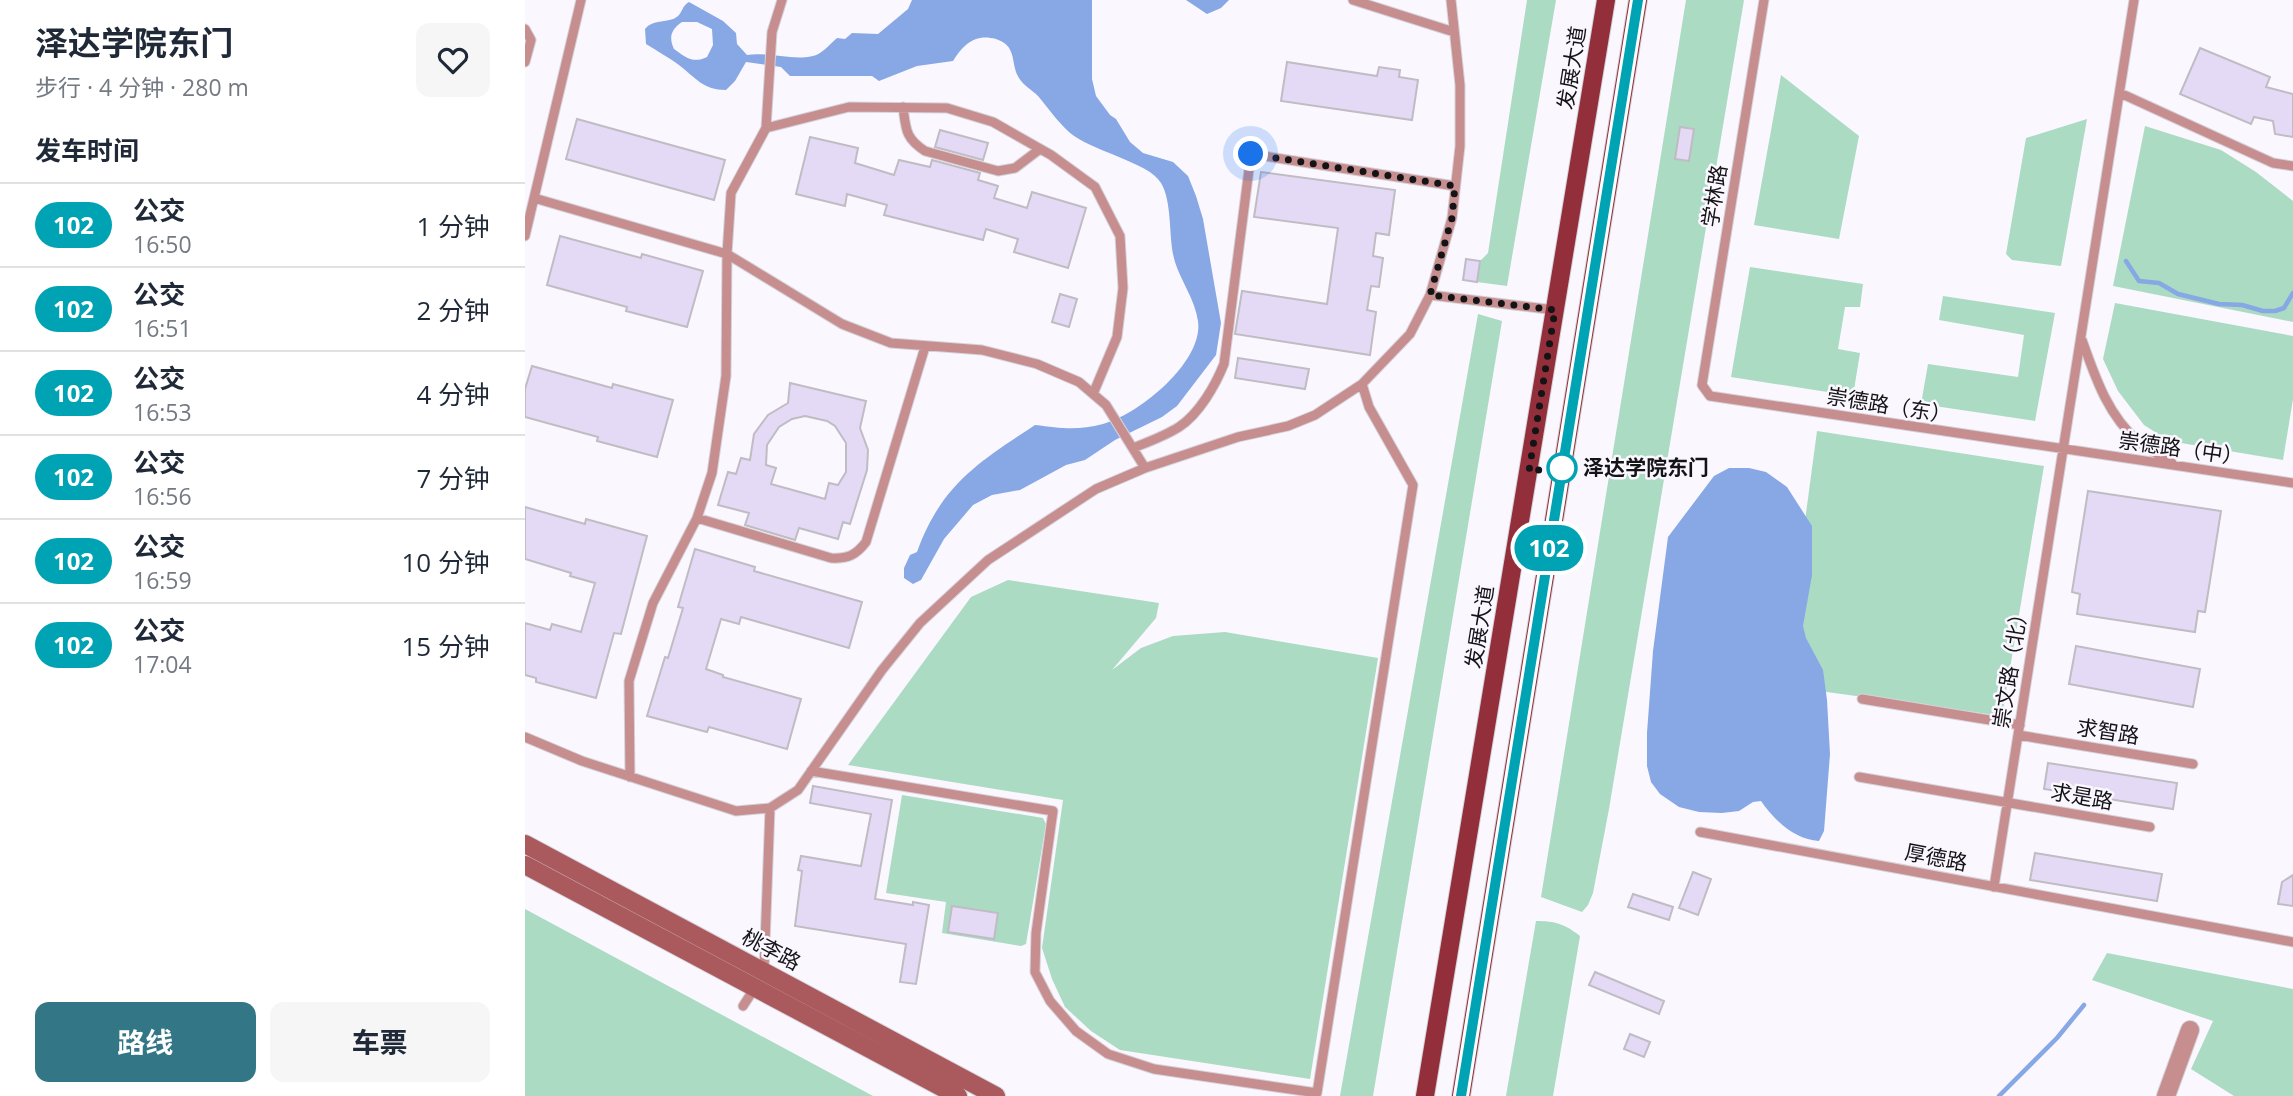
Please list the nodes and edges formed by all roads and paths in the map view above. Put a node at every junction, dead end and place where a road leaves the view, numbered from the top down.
1 (581, 0) edge
2 (782, 0) edge
3 (1353, 0) edge
4 (1451, 0) edge
5 (1606, 0) edge
6 (1638, 0) edge
7 (1764, 0) edge
8 (2134, 0) edge
9 (525, 29) edge
10 (1454, 32) junction
11 (525, 62) edge
12 (2120, 93) junction
13 (903, 107) junction
14 (766, 128) junction
15 (1040, 149) junction
16 (2293, 166) edge
17 (1455, 186) junction
18 (534, 198) junction
19 (525, 236) edge
20 (727, 254) junction
21 (1430, 295) junction
22 (1555, 310) junction
23 (2081, 337) junction
24 (925, 347) junction
25 (1362, 384) junction
26 (1093, 394) junction
27 (1710, 396) joint
28 (1133, 448) junction
29 (2063, 450) junction
30 (2177, 466) junction
31 (1145, 468) junction
32 (2293, 483) edge
33 (697, 518) junction
34 (1862, 699) dead end
35 (2019, 730) junction
36 (525, 737) edge
37 (2193, 764) dead end
38 (811, 771) junction
39 (630, 777) junction
40 (1859, 777) dead end
41 (2007, 802) junction
42 (770, 808) junction
43 (2150, 827) dead end
44 (1700, 832) dead end
45 (525, 844) edge
46 (525, 865) edge
47 (1994, 887) junction
48 (2293, 942) edge
49 (759, 980) junction
50 (743, 1006) dead end
51 (2190, 1030) dead end
52 (958, 1096) edge
53 (996, 1096) edge
54 (1425, 1096) edge
55 (1461, 1096) edge
56 (2166, 1096) edge

1 - 18 lane
2 - 14 lane
3 - 10 lane
4 - 10 lane
5 - 22 main road, 发展大道
6 - 55 main road
7 - 27 lane, 学林路
8 - 12 lane, 崇文路（北）
9 - 11 lane
10 - 17 lane
12 - 16 lane
12 - 23 lane, 崇文路（北）
13 - 14 lane
13 - 15 lane
13 - 15 lane
14 - 20 lane
15 - 26 lane
17 - 21 lane
17 - 28 lane
18 - 19 lane
18 - 20 lane
20 - 24 lane
20 - 33 lane
21 - 22 lane
21 - 25 lane
22 - 54 main road, 发展大道
23 - 29 lane, 崇文路（北）
23 - 30 lane
24 - 26 lane
24 - 33 lane
25 - 31 lane
25 - 38 lane
26 - 28 lane
27 - 29 lane, 崇德路（东）
28 - 31 lane
29 - 30 lane, 崇德路（中）
29 - 35 lane, 崇文路（北）
30 - 32 lane, 崇德路（中）
31 - 38 lane
33 - 39 lane
34 - 35 lane, 求智路
35 - 37 lane, 求智路
35 - 41 lane, 崇文路（北）
36 - 39 lane
38 - 42 lane
39 - 42 lane
40 - 41 lane, 求是路
41 - 43 lane, 求是路
41 - 47 lane, 崇文路（北）
42 - 49 lane
44 - 47 lane, 厚德路
45 - 49 main road, 桃李路
46 - 49 main road, 桃李路
47 - 48 lane, 厚德路
49 - 50 lane
49 - 52 main road, 桃李路
49 - 53 main road, 桃李路
51 - 56 street

